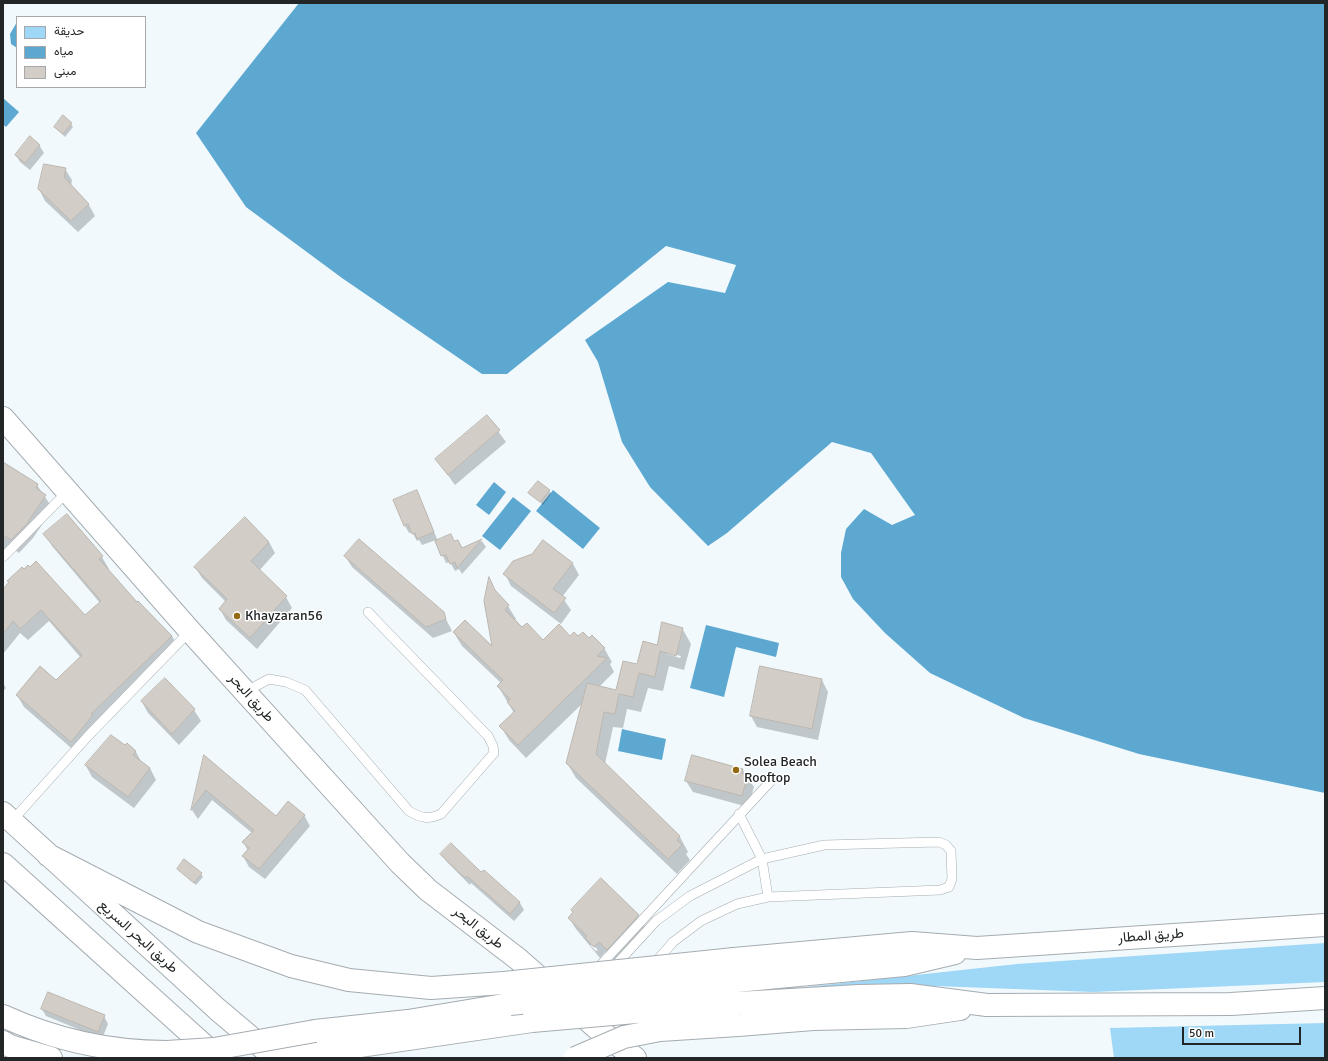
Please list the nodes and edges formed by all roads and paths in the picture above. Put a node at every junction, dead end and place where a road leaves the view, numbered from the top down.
1 (3, 418) edge
2 (68, 491) junction
3 (3, 557) edge
4 (368, 612) dead end
5 (190, 631) junction
6 (245, 692) junction
7 (770, 782) dead end
8 (740, 814) junction
9 (8, 817) edge
10 (48, 855) junction
11 (762, 859) junction
12 (3, 864) edge
13 (768, 896) junction
14 (1325, 925) edge
15 (977, 948) junction
16 (576, 996) junction
17 (1325, 998) edge
18 (987, 1005) junction
19 (3, 1016) edge
20 (599, 1030) junction
21 (3, 1042) edge
22 (51, 1058) edge
23 (218, 1058) edge
24 (276, 1058) edge
25 (575, 1058) edge
26 (635, 1058) edge

1 - 2 highway, طريق البحر
2 - 3 lane
2 - 5 highway, طريق البحر
4 - 6 lane
5 - 6 highway, طريق البحر
5 - 9 lane
6 - 16 highway, طريق البحر
7 - 8 lane
8 - 11 lane
8 - 16 lane
9 - 10 highway, طريق البحر السريع
10 - 15 highway, bridge
10 - 24 highway, طريق البحر السريع
11 - 13 lane
11 - 13 lane
11 - 16 lane
12 - 23 highway
13 - 20 lane
14 - 15 highway, طريق المطار
15 - 19 highway, bridge
16 - 20 highway, طريق البحر
17 - 18 highway
18 - 24 highway, bridge
18 - 25 highway, bridge
20 - 26 highway, طريق البحر
21 - 22 highway

